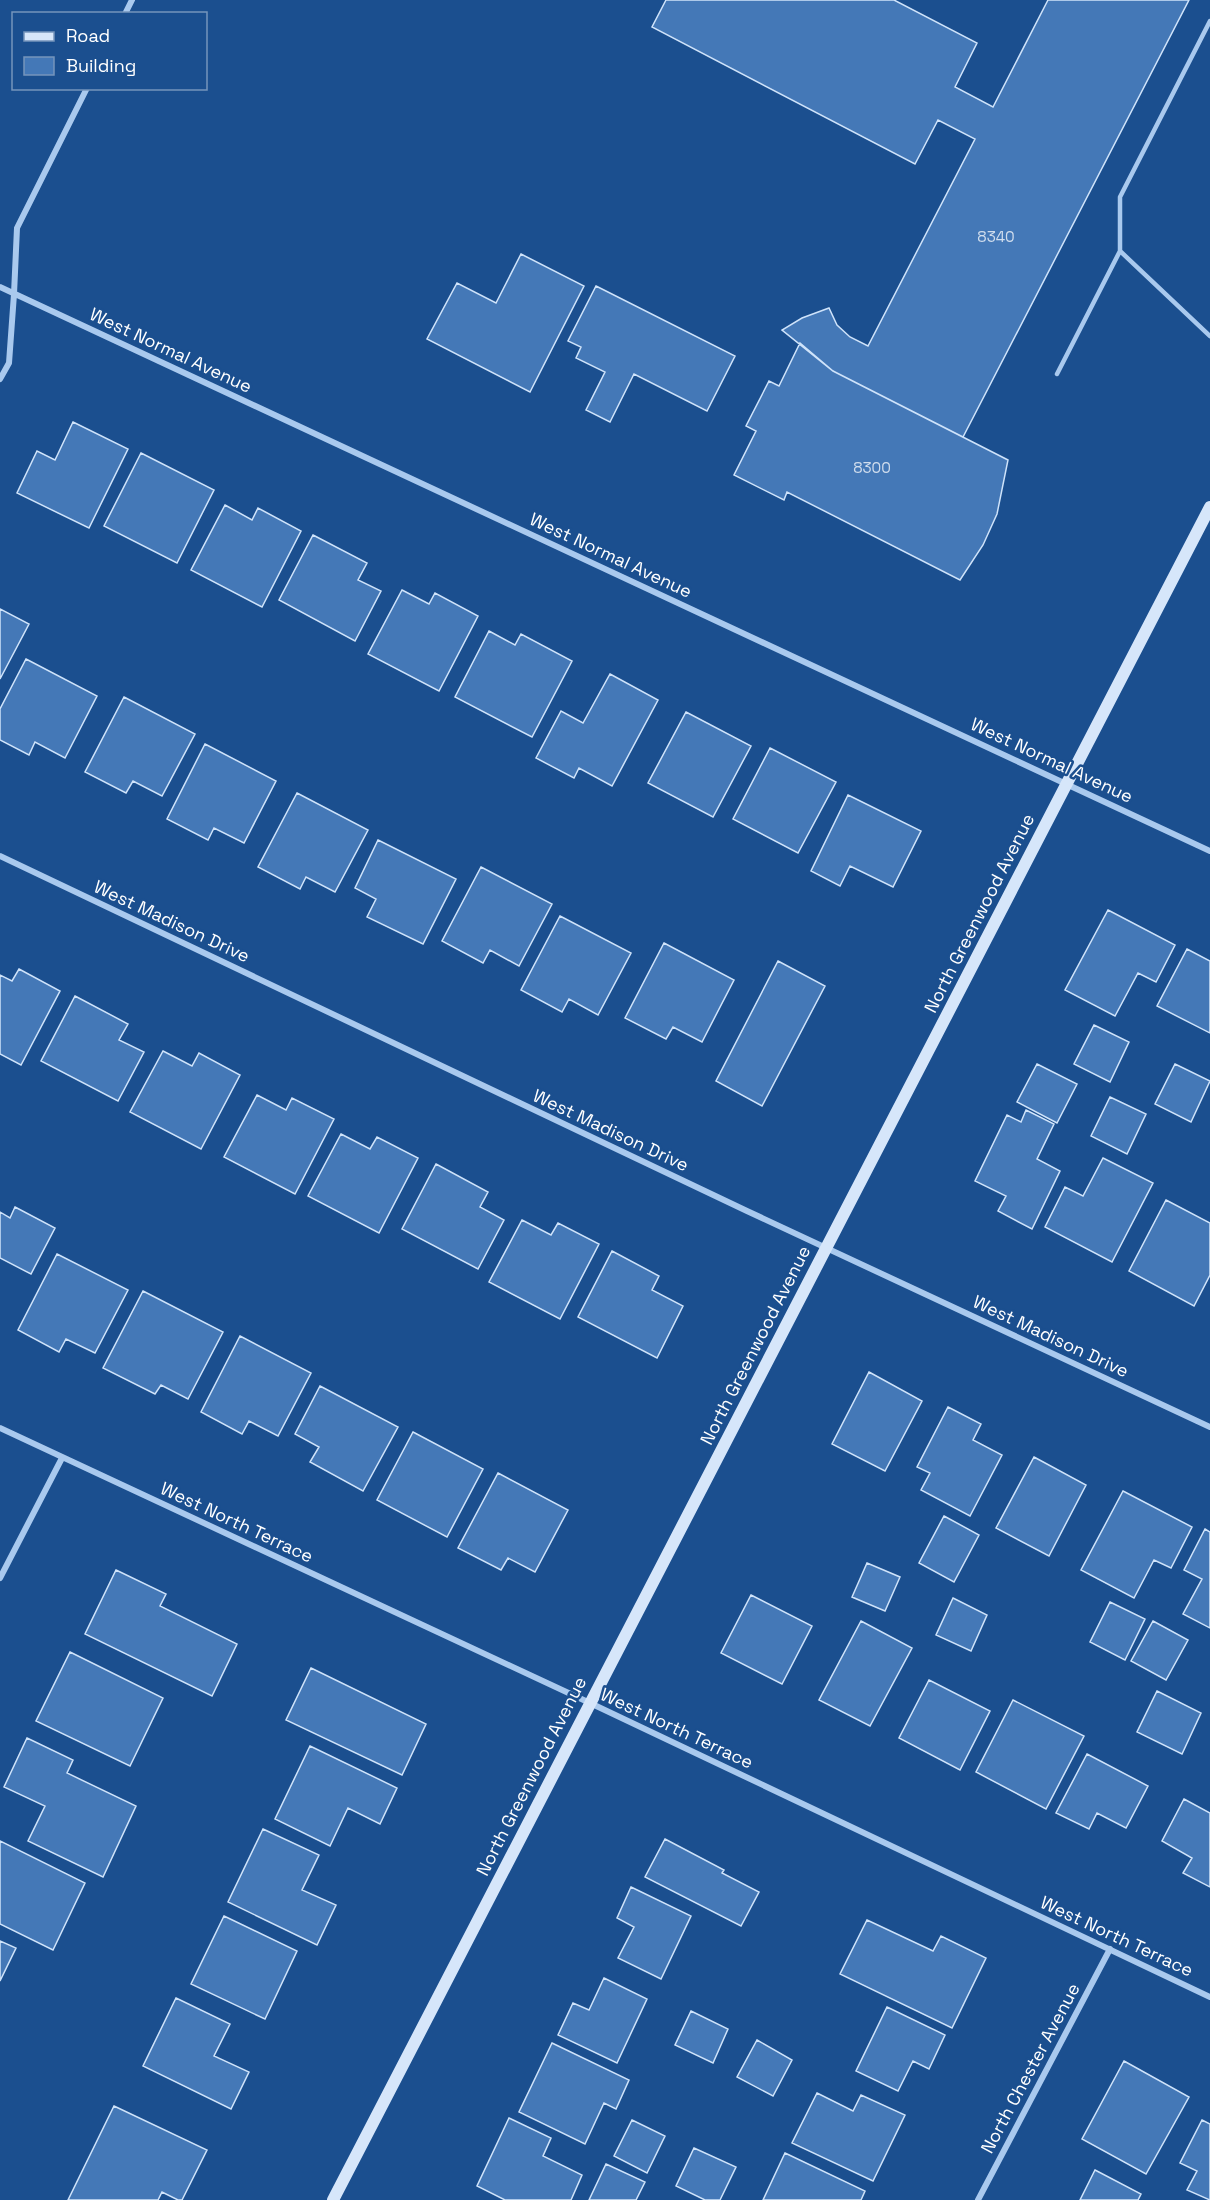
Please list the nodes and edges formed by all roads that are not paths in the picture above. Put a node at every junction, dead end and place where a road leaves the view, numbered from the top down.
1 (1210, 21) edge
2 (86, 90) edge
3 (1120, 251) junction
4 (0, 287) edge
5 (15, 294) junction
6 (1210, 336) edge
7 (1058, 374) dead end
8 (0, 379) edge
9 (1210, 507) edge
10 (1067, 783) junction
11 (1210, 850) edge
12 (0, 856) edge
13 (826, 1248) junction
14 (1210, 1427) edge
15 (0, 1428) edge
16 (62, 1458) junction
17 (0, 1578) edge
18 (590, 1703) junction
19 (1110, 1949) junction
20 (1210, 1997) edge
21 (333, 2200) edge
22 (978, 2200) edge

1 - 3 lane
2 - 5 street
3 - 6 lane
3 - 7 lane
4 - 5 street, West Normal Avenue
5 - 8 street
5 - 10 street, West Normal Avenue
9 - 10 main road, North Greenwood Avenue
10 - 11 street, West Normal Avenue
10 - 13 main road, North Greenwood Avenue
12 - 13 street, West Madison Drive
13 - 14 street, West Madison Drive
13 - 18 main road, North Greenwood Avenue
15 - 16 street, West North Terrace
16 - 17 street
16 - 18 street, West North Terrace
18 - 19 street, West North Terrace
18 - 21 main road, North Greenwood Avenue
19 - 20 street, West North Terrace
19 - 22 street, North Chester Avenue

